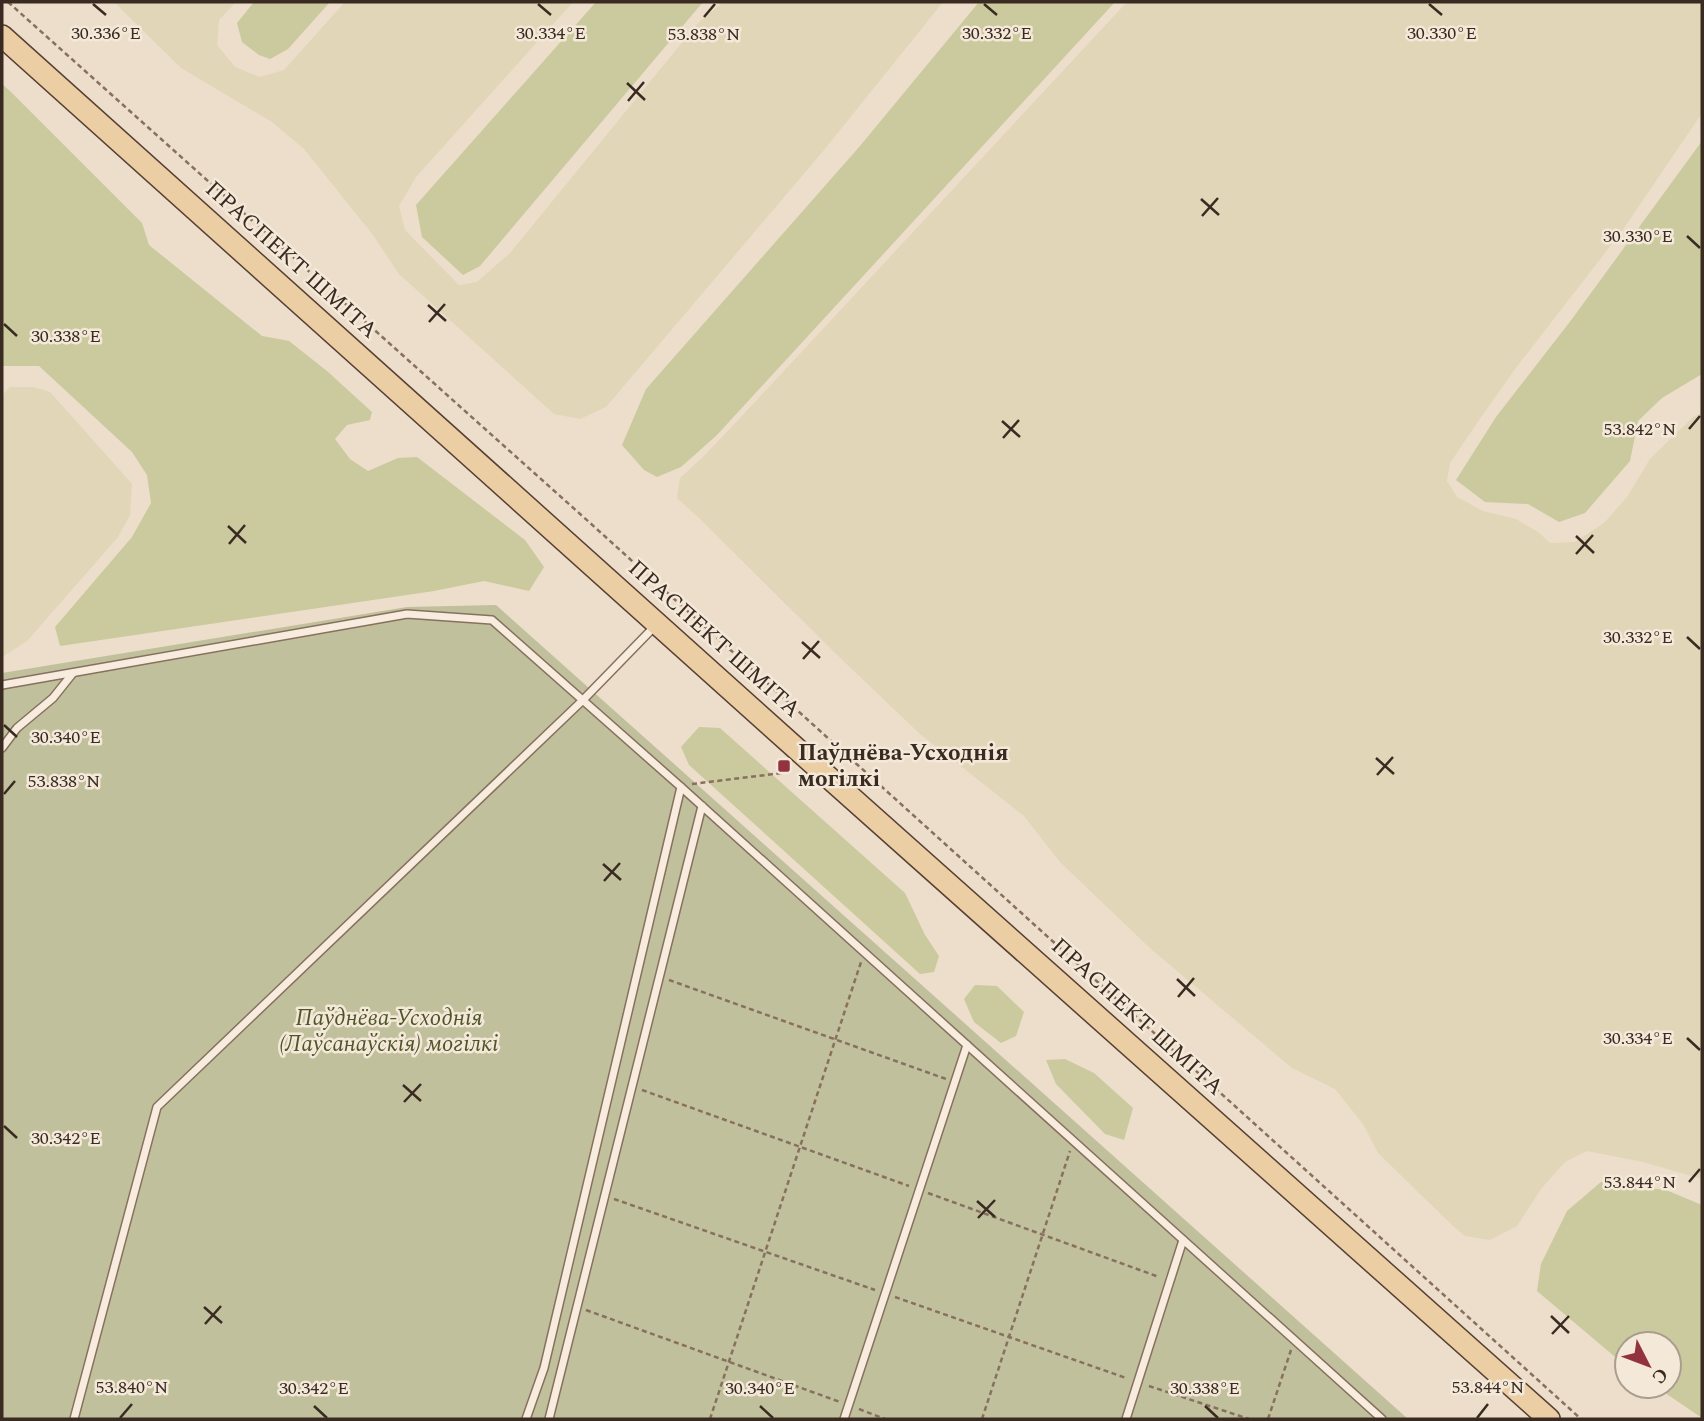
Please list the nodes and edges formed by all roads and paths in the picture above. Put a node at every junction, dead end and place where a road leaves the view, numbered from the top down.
1 (8, 2) edge
2 (2, 36) edge
3 (658, 623) junction
4 (73, 673) junction
5 (2, 685) edge
6 (583, 700) junction
7 (2, 748) edge
8 (782, 773) dead end
9 (681, 787) junction
10 (702, 806) junction
11 (864, 952) junction
12 (659, 977) junction
13 (836, 1040) junction
14 (967, 1045) junction
15 (956, 1082) junction
16 (632, 1087) junction
17 (1073, 1141) junction
18 (800, 1148) junction
19 (920, 1190) junction
20 (605, 1196) junction
21 (1042, 1234) junction
22 (1183, 1240) junction
23 (766, 1251) junction
24 (1170, 1282) junction
25 (886, 1293) junction
26 (577, 1307) junction
27 (1009, 1337) junction
28 (1294, 1340) junction
29 (729, 1363) junction
30 (1138, 1382) junction
31 (848, 1405) junction
32 (74, 1419) edge
33 (526, 1419) edge
34 (549, 1419) edge
35 (710, 1419) edge
36 (844, 1419) edge
37 (886, 1419) edge
38 (982, 1419) edge
39 (1126, 1419) edge
40 (1249, 1419) edge
41 (1268, 1419) edge
42 (1382, 1419) edge
43 (1549, 1419) edge
44 (1581, 1419) edge

1 - 44 path
2 - 3 main road, ПРАСПЕКТ ШМІТА
3 - 6 lane
3 - 43 main road, ПРАСПЕКТ ШМІТА
4 - 5 lane
4 - 6 lane
4 - 7 lane
6 - 9 lane
6 - 32 lane
8 - 9 path
9 - 10 lane
9 - 33 lane
10 - 11 lane
10 - 12 lane
11 - 13 path
11 - 14 lane
12 - 13 path
12 - 16 lane
13 - 15 path
13 - 18 path
14 - 15 lane
14 - 17 lane
15 - 19 lane
16 - 18 path
16 - 20 lane
17 - 21 path
17 - 22 lane
18 - 19 path
18 - 23 path
19 - 21 path
19 - 25 lane
20 - 23 path
20 - 26 lane
21 - 24 path
21 - 27 path
22 - 24 lane
22 - 28 lane
23 - 25 path
23 - 29 path
24 - 30 lane
25 - 27 path
25 - 31 lane
26 - 29 path
26 - 34 lane
27 - 30 path
27 - 38 path
28 - 41 path
28 - 42 lane
29 - 31 path
29 - 35 path
30 - 39 lane
30 - 40 path
31 - 36 lane
31 - 37 path

